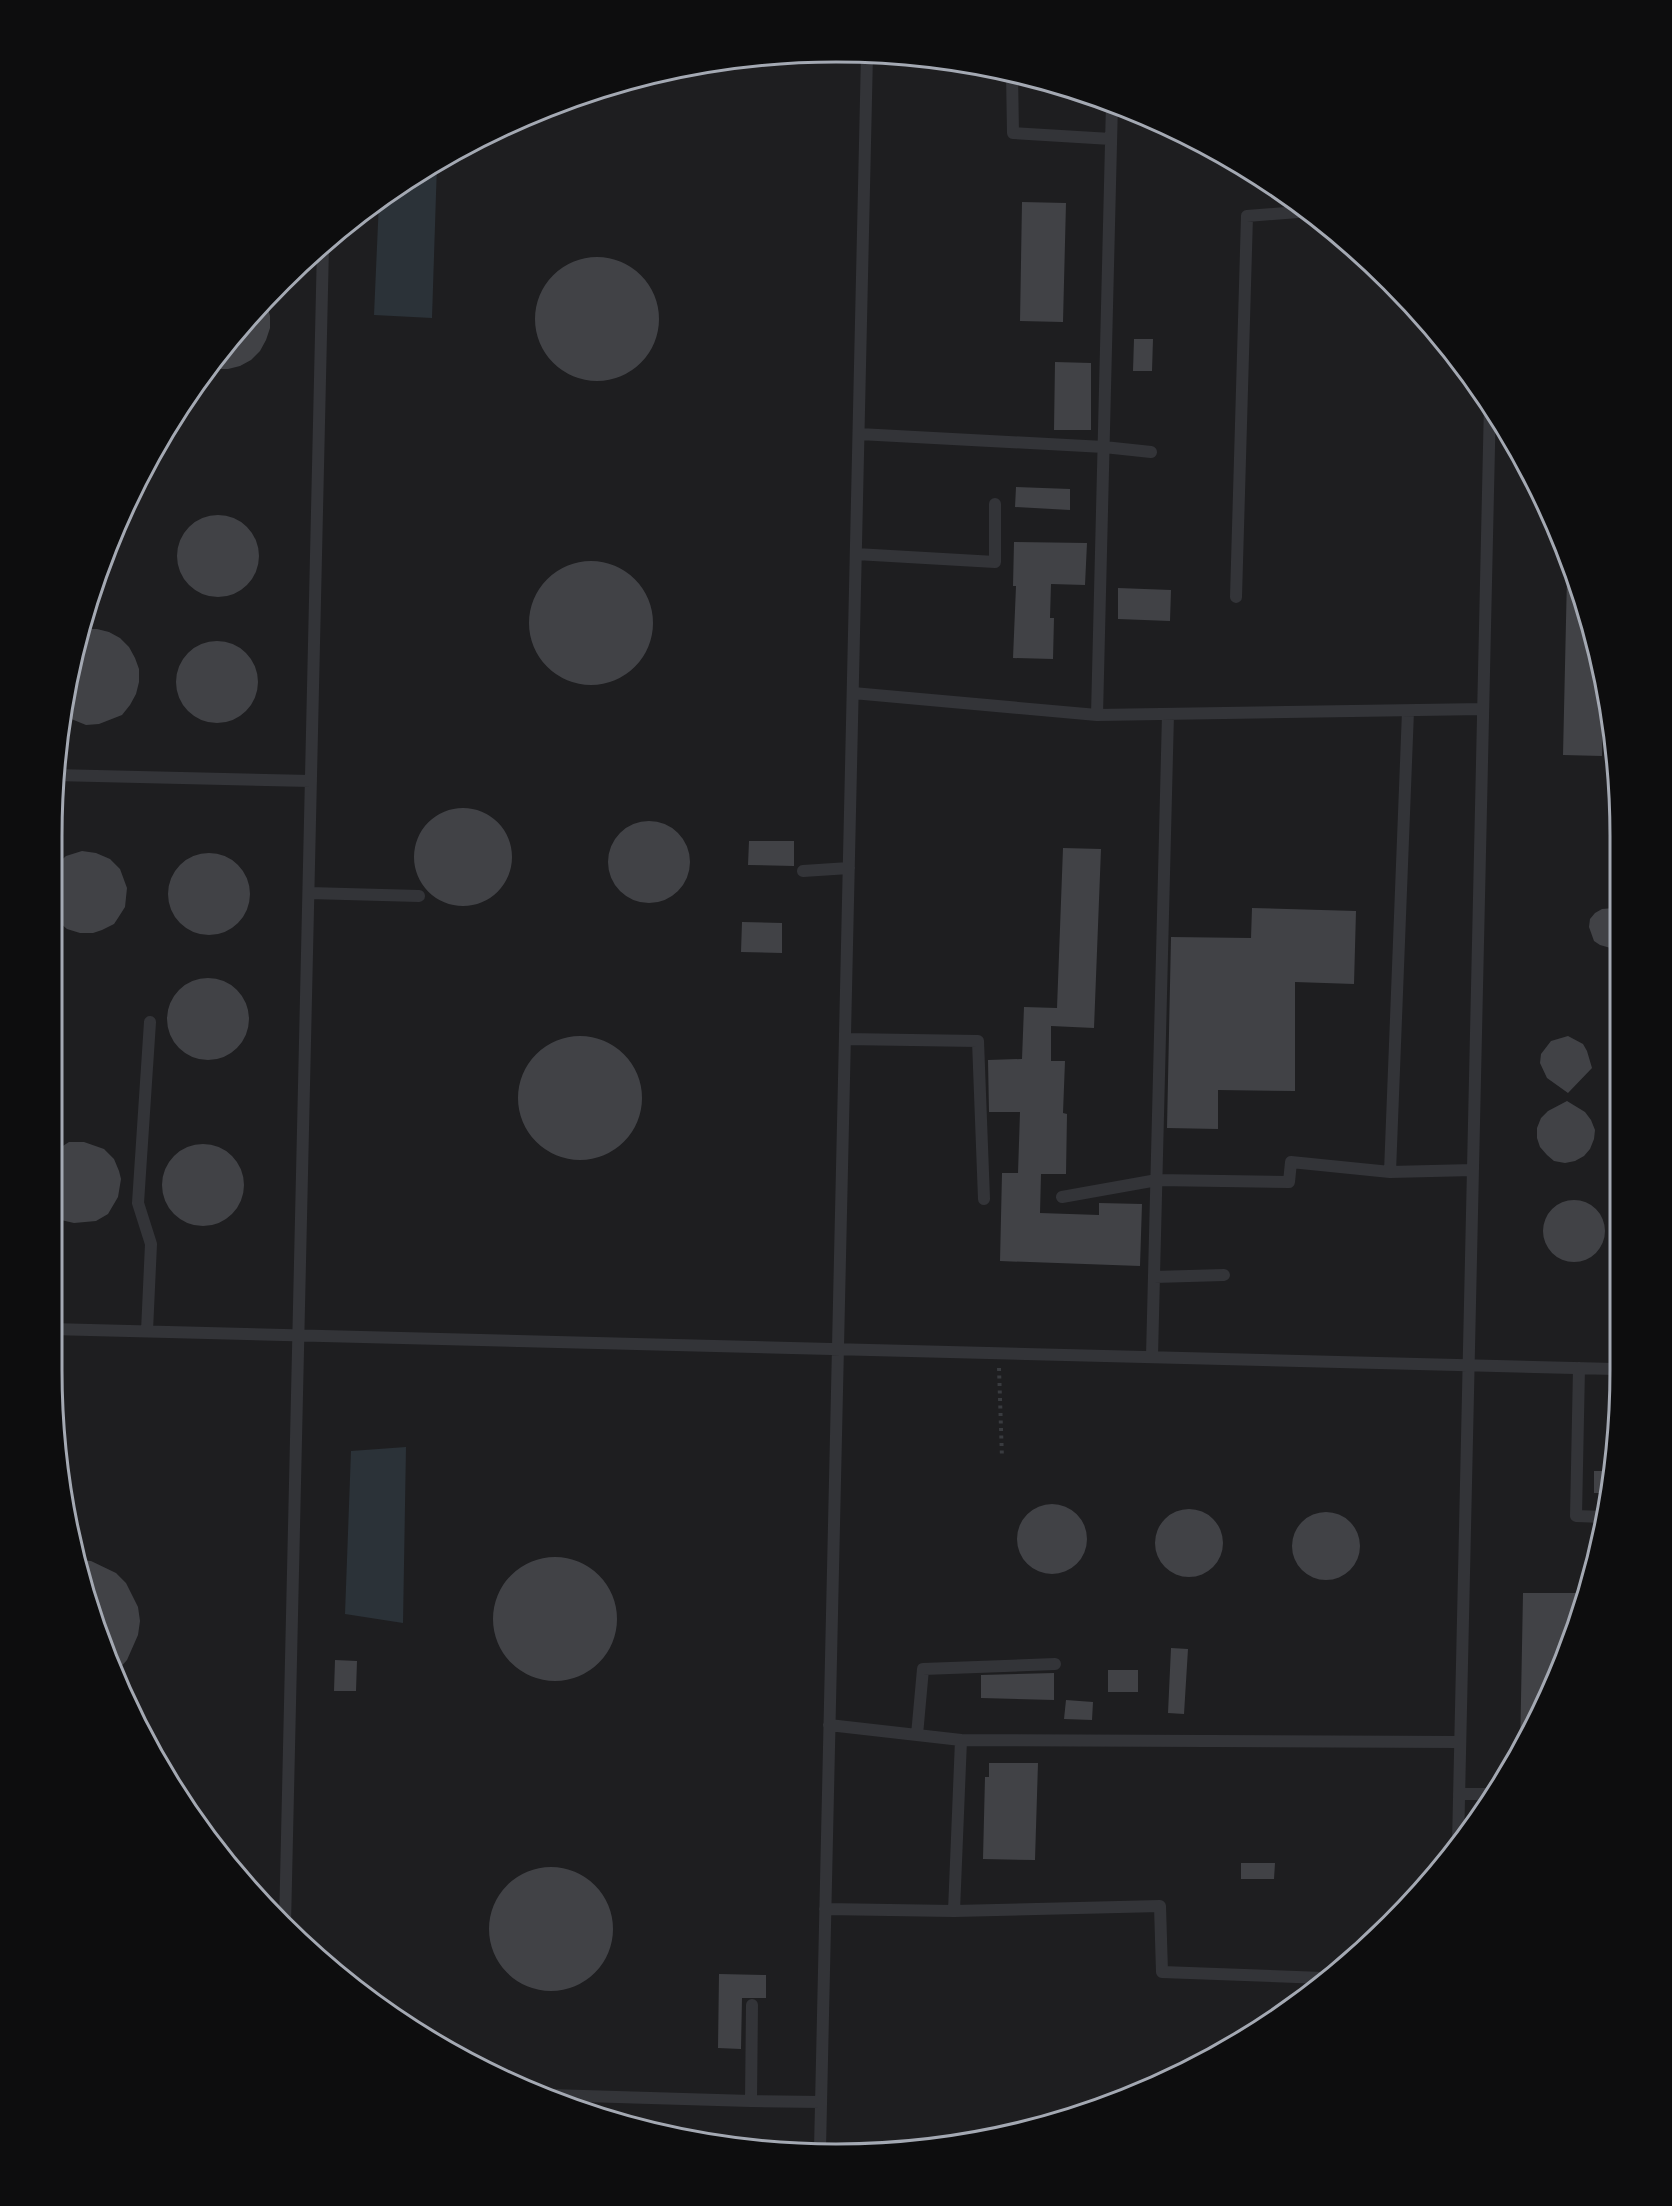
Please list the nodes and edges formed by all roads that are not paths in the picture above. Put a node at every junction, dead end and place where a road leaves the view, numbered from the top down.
1 (867, 63) edge
2 (1012, 82) edge
3 (1112, 113) edge
4 (1111, 139) junction
5 (1294, 212) edge
6 (323, 256) edge
7 (1490, 421) edge
8 (859, 434) junction
9 (1104, 447) junction
10 (1151, 452) dead end
11 (995, 504) dead end
12 (856, 554) junction
13 (1236, 597) dead end
14 (853, 693) junction
15 (1483, 709) junction
16 (1408, 711) junction
17 (1168, 714) junction
18 (1097, 715) junction
19 (64, 775) edge
20 (311, 781) junction
21 (849, 868) junction
22 (803, 871) dead end
23 (309, 893) junction
24 (419, 896) dead end
25 (150, 1022) dead end
26 (845, 1039) junction
27 (1473, 1170) junction
28 (1390, 1172) junction
29 (1156, 1180) junction
30 (1062, 1197) dead end
31 (984, 1199) dead end
32 (1224, 1275) dead end
33 (1154, 1276) junction
34 (62, 1329) edge
35 (147, 1331) junction
36 (299, 1334) junction
37 (838, 1349) junction
38 (1152, 1356) junction
39 (1469, 1364) junction
40 (1579, 1368) junction
41 (1610, 1369) edge
42 (1597, 1517) edge
43 (1055, 1664) dead end
44 (829, 1725) junction
45 (917, 1735) junction
46 (961, 1740) junction
47 (1460, 1742) junction
48 (1459, 1794) junction
49 (1484, 1794) edge
50 (1458, 1830) edge
51 (825, 1909) junction
52 (954, 1911) junction
53 (285, 1915) edge
54 (1315, 1978) edge
55 (752, 2005) dead end
56 (566, 2095) edge
57 (751, 2100) junction
58 (820, 2102) junction
59 (820, 2144) edge

1 - 8 lane
2 - 4 lane
3 - 4 lane
4 - 9 lane
5 - 13 lane
6 - 20 lane
7 - 15 lane
8 - 9 lane
8 - 12 lane
9 - 10 lane
9 - 18 lane
11 - 12 lane
12 - 14 lane
14 - 18 lane
14 - 21 lane
15 - 16 lane
15 - 27 lane
16 - 17 lane
16 - 28 lane
17 - 18 lane
17 - 29 lane
19 - 20 lane
20 - 23 lane
21 - 22 lane
21 - 26 lane
23 - 24 lane
23 - 36 lane
25 - 35 lane
26 - 31 lane
26 - 37 lane
27 - 28 lane
27 - 39 lane
28 - 29 lane
29 - 30 lane
29 - 33 lane
32 - 33 lane
33 - 38 lane
34 - 35 lane
35 - 36 lane
36 - 37 lane
36 - 53 lane
37 - 38 lane
37 - 44 lane
38 - 39 lane
39 - 40 lane
39 - 47 lane
40 - 41 lane
40 - 42 lane
43 - 45 lane
44 - 45 lane
44 - 51 lane
45 - 46 lane
46 - 47 lane
46 - 52 lane
47 - 48 lane
48 - 49 lane
48 - 50 lane
51 - 52 lane
51 - 58 lane
52 - 54 lane
55 - 57 lane
56 - 57 lane
57 - 58 lane
58 - 59 lane

